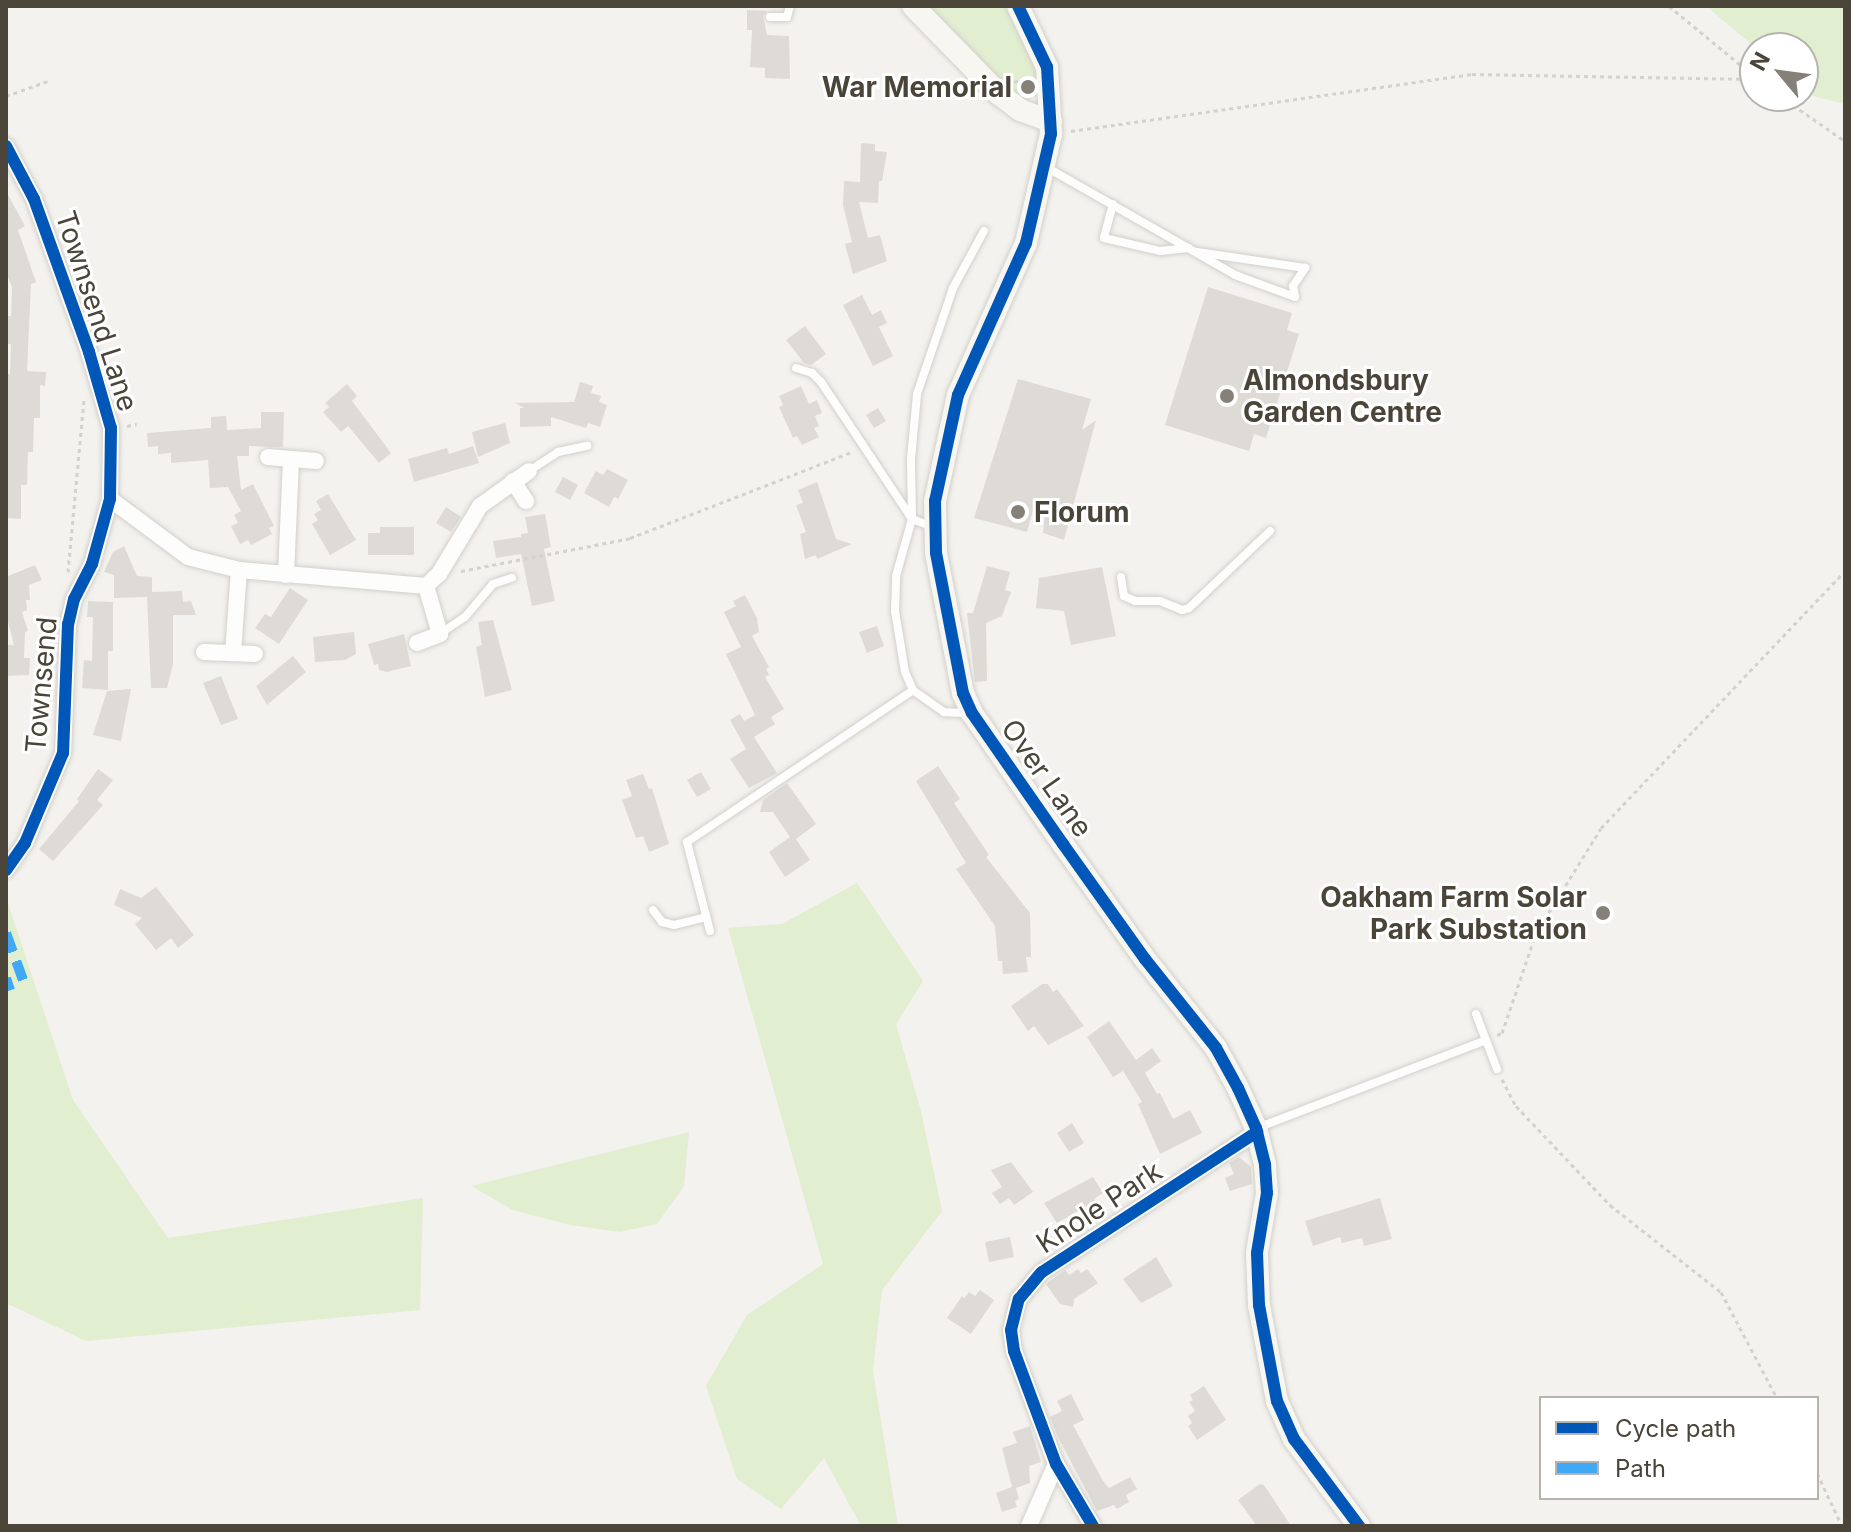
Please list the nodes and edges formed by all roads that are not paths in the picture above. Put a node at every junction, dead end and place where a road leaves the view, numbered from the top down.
1 (790, 6) edge
2 (913, 6) edge
3 (1018, 6) edge
4 (770, 17) dead end
5 (1051, 128) junction
6 (6, 146) edge
7 (1045, 167) junction
8 (1113, 204) junction
9 (984, 231) dead end
10 (1193, 250) junction
11 (796, 368) dead end
12 (587, 446) dead end
13 (268, 457) dead end
14 (291, 459) junction
15 (316, 461) dead end
16 (529, 471) joint
17 (513, 481) junction
18 (110, 499) junction
19 (526, 501) dead end
20 (912, 519) junction
21 (933, 528) junction
22 (1270, 531) dead end
23 (239, 570) junction
24 (286, 575) junction
25 (1121, 577) dead end
26 (512, 578) dead end
27 (426, 586) junction
28 (440, 634) junction
29 (417, 643) dead end
30 (204, 652) dead end
31 (233, 653) junction
32 (255, 654) dead end
33 (913, 690) junction
34 (972, 713) junction
35 (6, 870) edge
36 (653, 910) dead end
37 (706, 917) junction
38 (710, 931) dead end
39 (1476, 1014) dead end
40 (1486, 1040) junction
41 (1497, 1069) road end
42 (1256, 1130) junction
43 (1056, 1464) junction
44 (1029, 1526) edge
45 (1093, 1526) edge
46 (1359, 1526) edge

1 - 4 lane
2 - 5 street
3 - 5 street, Over Lane
5 - 7 street, Over Lane
6 - 18 street, Townsend Lane
7 - 8 lane
7 - 21 street, Over Lane
8 - 10 lane
8 - 10 lane
9 - 20 lane
10 - 10 lane
11 - 20 lane
12 - 16 lane
13 - 14 street
14 - 15 street
14 - 24 street
16 - 17 street
17 - 19 street
17 - 27 street
18 - 23 street
18 - 35 street, Townsend
20 - 21 lane
20 - 33 lane
21 - 34 street, Over Lane
22 - 25 lane
23 - 24 street
23 - 31 street
24 - 27 street
26 - 28 lane
27 - 28 street
28 - 29 street
30 - 31 street
31 - 32 street
33 - 34 lane
33 - 37 lane
34 - 42 street, Over Lane
36 - 37 lane
37 - 38 lane
39 - 40 lane
40 - 41 lane
40 - 42 lane
42 - 43 street, Knole Park
42 - 46 street, Over Lane
43 - 44 street
43 - 45 street, Knole Park

